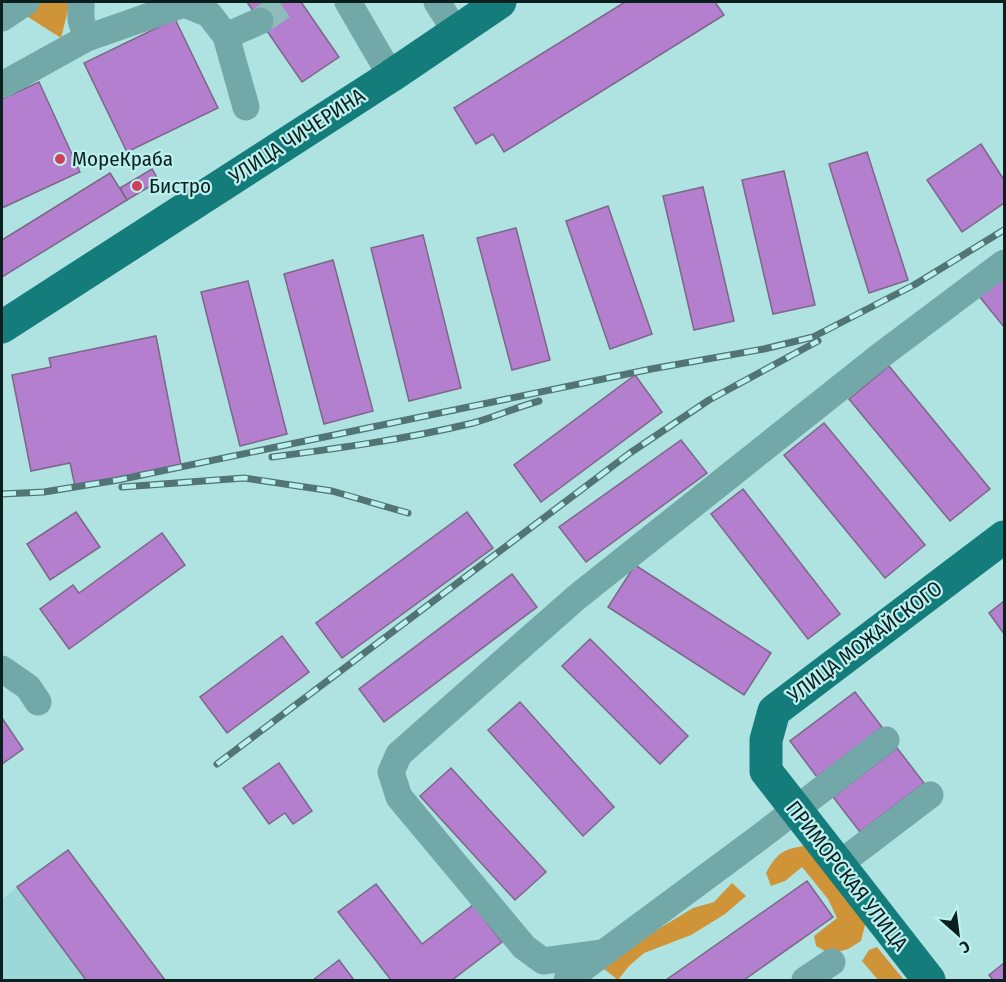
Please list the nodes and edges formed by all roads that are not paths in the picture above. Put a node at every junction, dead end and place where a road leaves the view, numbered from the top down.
1 (26, 2) edge
2 (81, 2) edge
3 (348, 2) edge
4 (437, 2) edge
5 (500, 2) edge
6 (2, 18) edge
7 (260, 21) tunnel mouth
8 (456, 32) junction
9 (226, 36) junction
10 (87, 38) junction
11 (391, 76) junction
12 (2, 85) edge
13 (246, 107) dead end
14 (1005, 263) edge
15 (2, 327) edge
16 (1005, 537) edge
17 (2, 669) edge
18 (38, 702) dead end
19 (886, 740) dead end
20 (766, 771) joint
21 (930, 795) dead end
22 (795, 810) junction
23 (838, 865) junction
24 (602, 953) junction
25 (832, 962) dead end
26 (567, 981) edge
27 (806, 981) edge
28 (929, 981) edge

1 - 6 street
2 - 10 street
3 - 11 street
4 - 8 street
5 - 8 main road, УЛИЦА ЧИЧЕРИНА
7 - 9 street
8 - 11 main road, УЛИЦА ЧИЧЕРИНА
9 - 10 street
9 - 13 street
10 - 12 street
11 - 15 main road, УЛИЦА ЧИЧЕРИНА
14 - 24 street
16 - 20 main road, УЛИЦА МОЖАЙСКОГО
17 - 18 street
19 - 22 street
20 - 22 main road, ПРИМОРСКАЯ УЛИЦА
21 - 23 street
22 - 23 main road, ПРИМОРСКАЯ УЛИЦА
22 - 24 street
23 - 28 main road, ПРИМОРСКАЯ УЛИЦА
24 - 26 street
25 - 27 street

